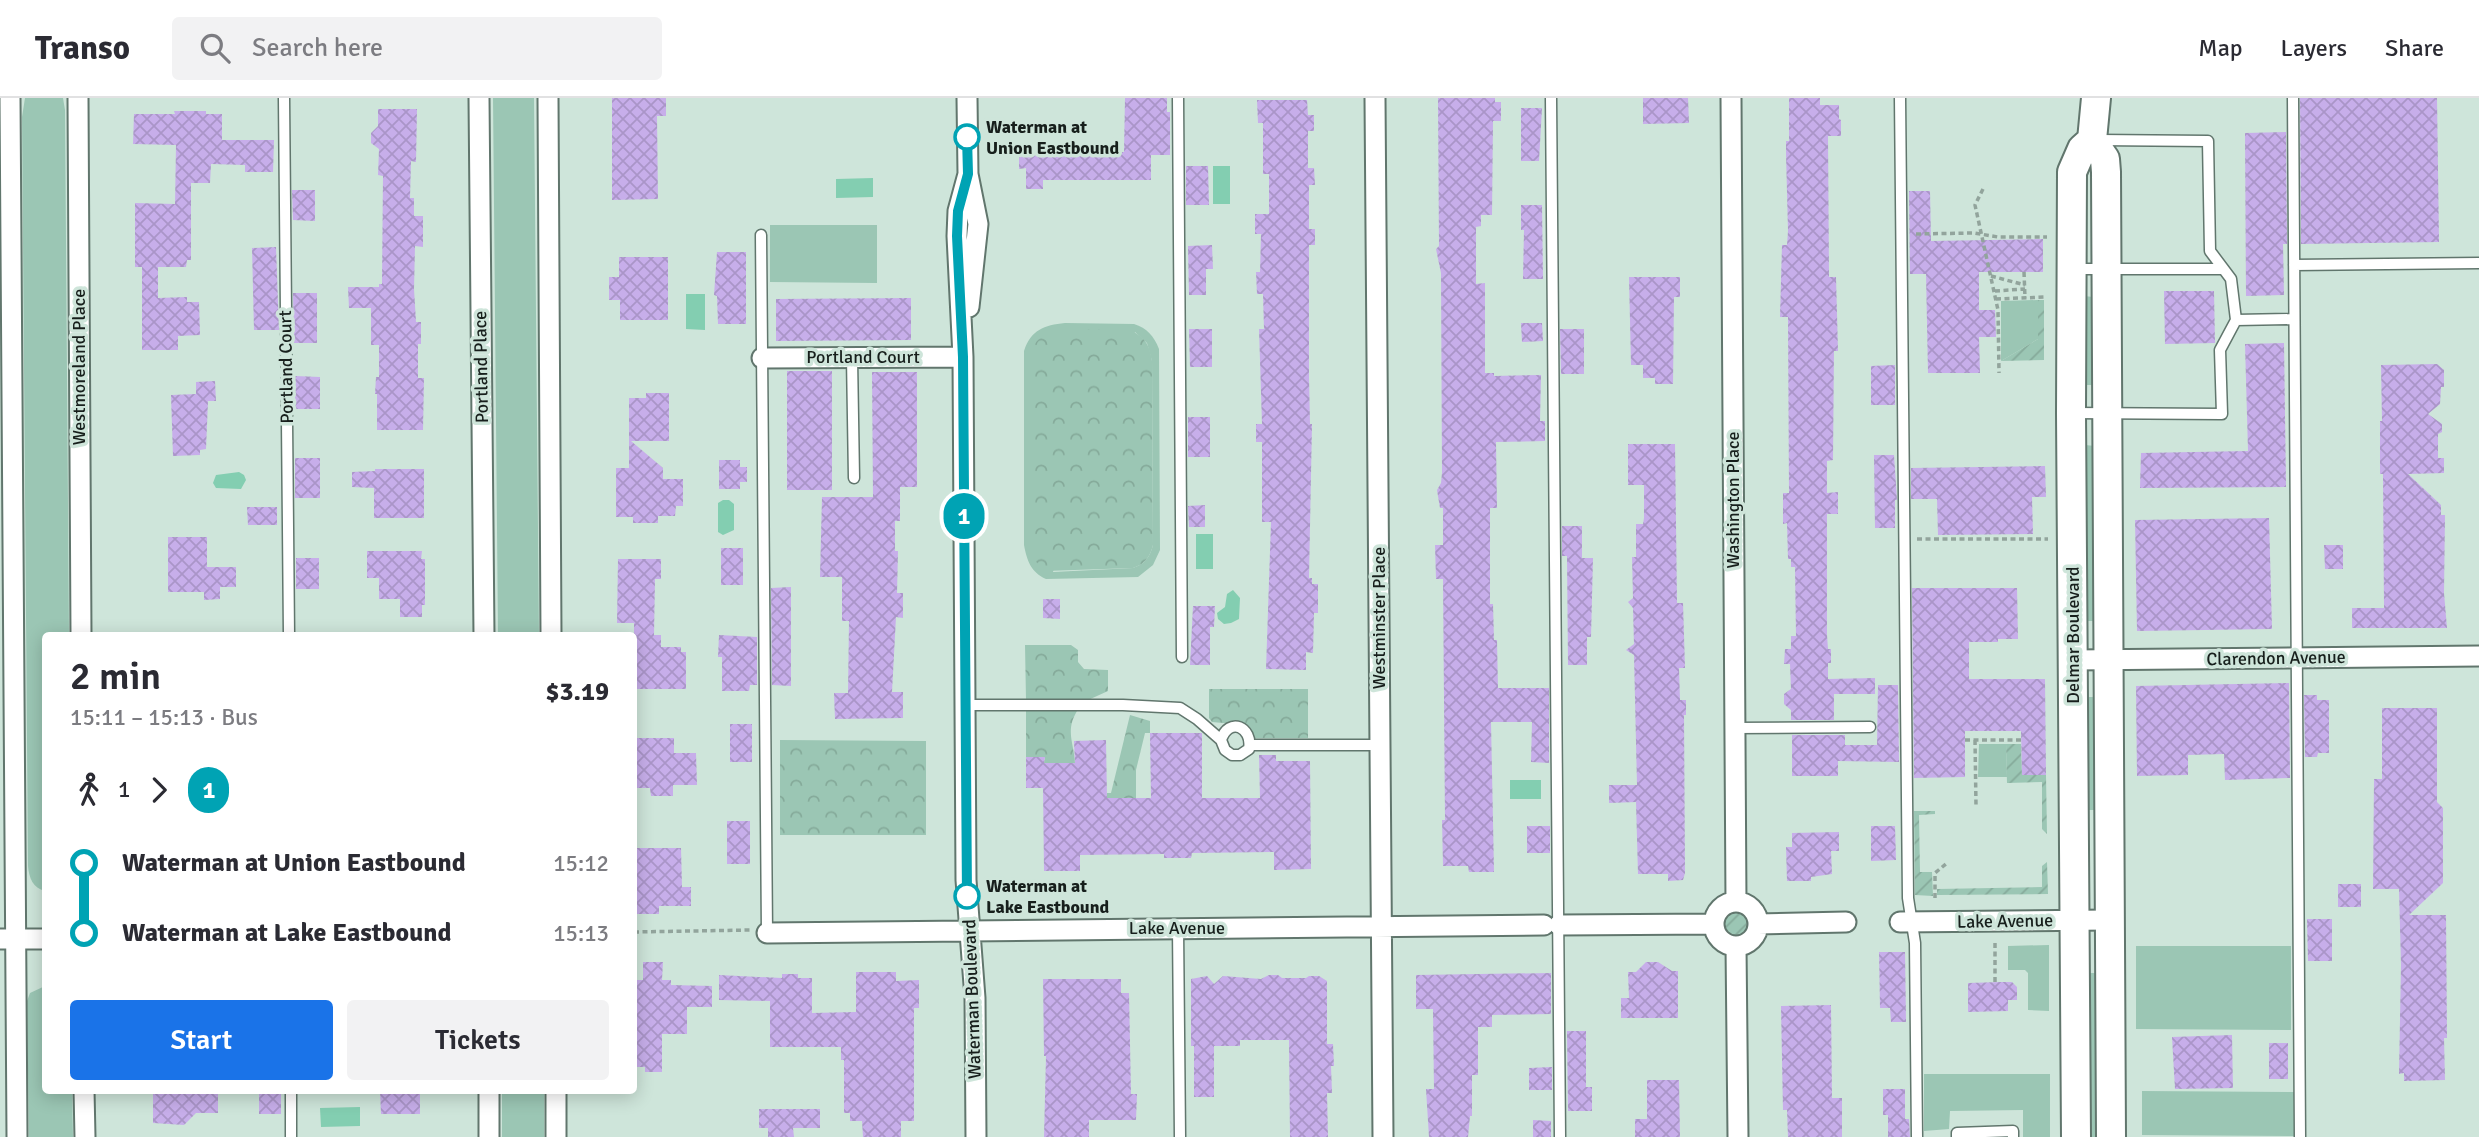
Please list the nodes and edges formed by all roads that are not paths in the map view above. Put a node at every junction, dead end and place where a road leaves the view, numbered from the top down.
1 (10, 98) edge
2 (78, 98) edge
3 (284, 98) edge
4 (479, 98) edge
5 (548, 98) edge
6 (967, 98) edge
7 (1178, 98) edge
8 (1375, 98) edge
9 (1551, 98) edge
10 (1731, 98) edge
11 (1900, 98) edge
12 (2096, 98) edge
13 (2293, 98) edge
14 (2092, 139) junction
15 (761, 235) dead end
16 (2479, 263) edge
17 (2294, 265) junction
18 (2071, 269) junction
19 (2105, 269) junction
20 (2223, 269) junction
21 (2294, 319) junction
22 (2236, 320) junction
23 (963, 357) junction
24 (762, 358) junction
25 (852, 358) junction
26 (2071, 413) junction
27 (2106, 413) junction
28 (854, 478) dead end
29 (81, 632) edge
30 (289, 632) edge
31 (484, 632) edge
32 (551, 632) edge
33 (2479, 656) edge
34 (1182, 657) dead end
35 (2296, 657) junction
36 (2073, 660) junction
37 (2108, 660) junction
38 (966, 705) junction
39 (1870, 727) dead end
40 (1734, 728) junction
41 (1221, 740) junction
42 (1250, 745) junction
43 (1380, 745) junction
44 (1735, 902) junction
45 (2075, 920) junction
46 (2110, 920) junction
47 (1846, 922) dead end
48 (1906, 922) junction
49 (1758, 923) junction
50 (1714, 924) junction
51 (1552, 925) junction
52 (1381, 927) junction
53 (1178, 928) junction
54 (970, 930) junction
55 (761, 932) joint
56 (8, 939) edge
57 (42, 939) edge
58 (1737, 946) junction
59 (84, 1094) edge
60 (291, 1094) edge
61 (489, 1094) edge
62 (556, 1094) edge
63 (17, 1137) edge
64 (85, 1137) edge
65 (291, 1137) edge
66 (489, 1137) edge
67 (556, 1137) edge
68 (975, 1137) edge
69 (1180, 1137) edge
70 (1383, 1137) edge
71 (1560, 1137) edge
72 (1738, 1137) edge
73 (1917, 1137) edge
74 (1957, 1137) edge
75 (2013, 1137) edge
76 (2076, 1137) edge
77 (2111, 1137) edge
78 (2300, 1137) edge

1 - 56 street
2 - 29 street, Westmoreland Place
3 - 30 lane, Portland Court
4 - 31 street, Portland Place
5 - 32 street
6 - 23 street, Waterman Boulevard
7 - 34 lane
8 - 43 street, Westminster Place
9 - 51 lane
10 - 40 street, Washington Place
11 - 48 lane
12 - 14 main road, Delmar Boulevard
13 - 17 lane
14 - 18 main road, Delmar Boulevard
14 - 19 main road, Delmar Boulevard
14 - 20 lane
15 - 24 lane
16 - 17 lane
17 - 21 lane
18 - 19 lane
18 - 26 main road, Delmar Boulevard
19 - 20 lane
19 - 27 main road, Delmar Boulevard
20 - 22 lane
21 - 22 lane
21 - 35 lane
22 - 27 lane
23 - 25 street, Portland Court
23 - 38 street, Waterman Boulevard
24 - 25 street, Portland Court
24 - 55 lane
25 - 28 lane
26 - 27 lane
26 - 36 main road, Delmar Boulevard
27 - 37 main road, Delmar Boulevard
33 - 35 street, Clarendon Avenue
35 - 37 street, Clarendon Avenue
35 - 78 lane
36 - 37 street, Clarendon Avenue
36 - 45 main road, Delmar Boulevard
37 - 46 main road, Delmar Boulevard
38 - 41 lane
38 - 54 street, Waterman Boulevard
39 - 40 lane
40 - 44 street, Washington Place
41 - 42 lane
41 - 42 lane
42 - 43 lane
43 - 52 street, Westminster Place
44 - 49 street
44 - 50 street
45 - 46 street, Lake Avenue
45 - 48 street, Lake Avenue
45 - 76 main road, Delmar Boulevard
46 - 77 main road, Delmar Boulevard
47 - 49 street
48 - 73 lane
49 - 58 street
50 - 51 street, Lake Avenue
50 - 58 street
51 - 52 street, Lake Avenue
51 - 71 lane
52 - 53 street, Lake Avenue
52 - 70 street, Westminster Place
53 - 54 street, Lake Avenue
53 - 69 lane
54 - 55 street, Lake Avenue
54 - 68 street, Waterman Boulevard
56 - 57 street
56 - 63 street
58 - 72 street
59 - 64 street
60 - 65 lane
61 - 66 street
62 - 67 street
74 - 75 lane

